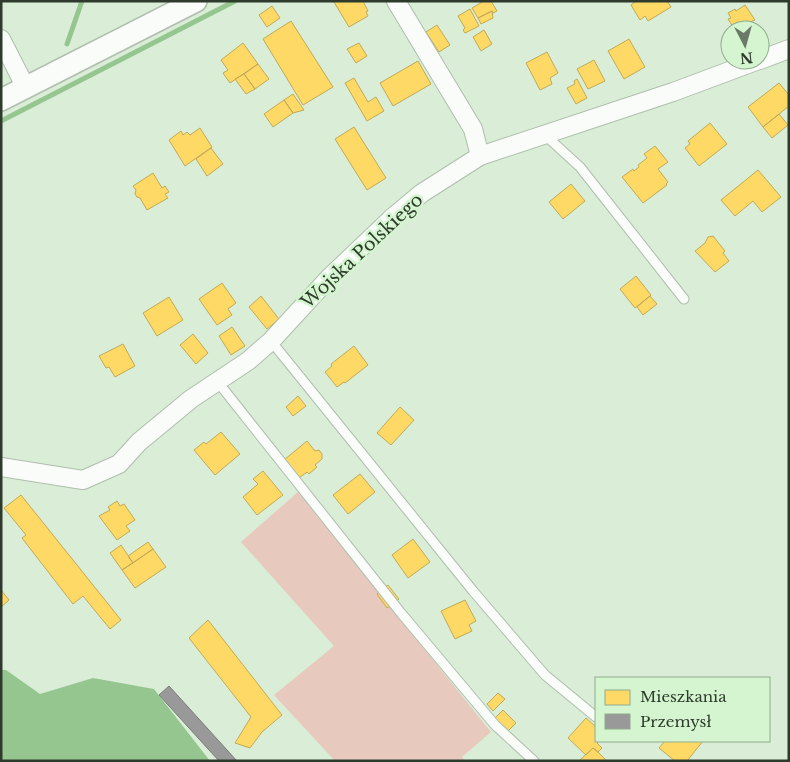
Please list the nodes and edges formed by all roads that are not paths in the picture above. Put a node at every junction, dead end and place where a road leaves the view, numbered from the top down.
1 (196, 1) edge
2 (396, 1) edge
3 (1, 40) edge
4 (789, 49) edge
5 (770, 56) edge
6 (733, 70) edge
7 (26, 88) junction
8 (1, 100) edge
9 (545, 135) junction
10 (480, 156) junction
11 (684, 299) dead end
12 (271, 341) junction
13 (217, 381) junction
14 (1, 467) edge
15 (595, 716) edge
16 (534, 761) edge

1 - 7 street
2 - 10 street
3 - 7 street
4 - 5 street, Wojska Polskiego
6 - 9 street, Wojska Polskiego
7 - 8 street
9 - 10 street, Wojska Polskiego
9 - 11 lane
10 - 12 street, Wojska Polskiego
12 - 13 street, Wojska Polskiego
12 - 15 lane
13 - 14 street, Wojska Polskiego
13 - 16 lane

